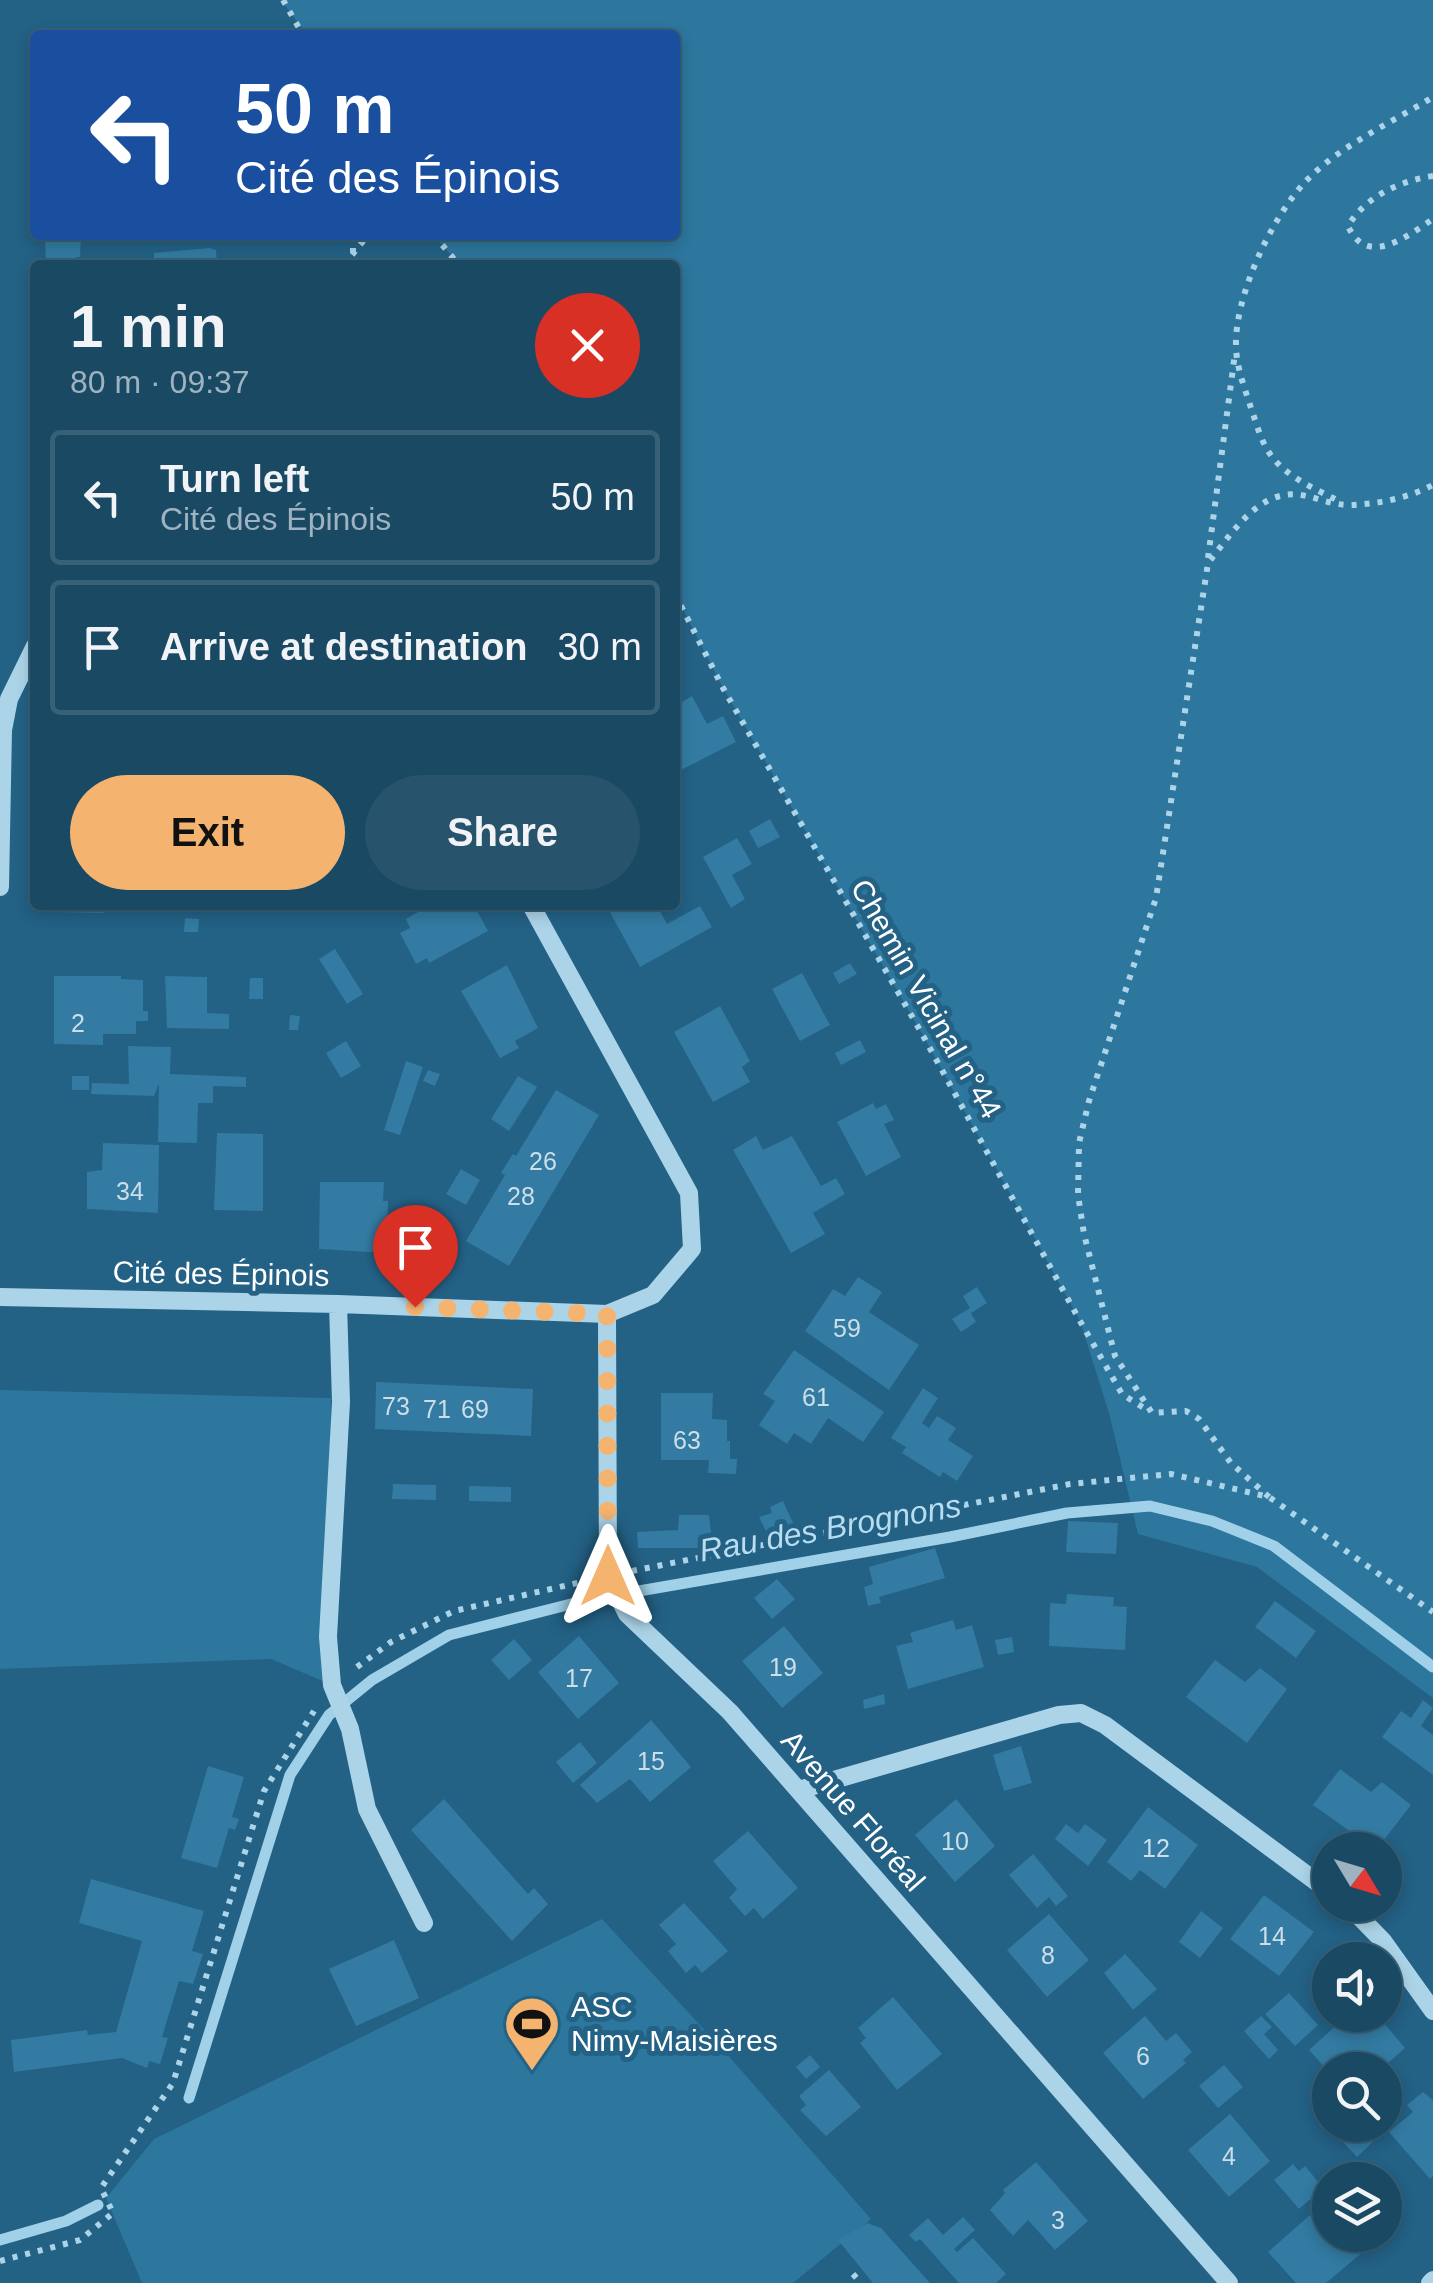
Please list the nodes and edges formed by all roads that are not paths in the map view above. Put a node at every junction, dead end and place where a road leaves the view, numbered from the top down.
1 (30, 657) edge
2 (0, 887) edge
3 (535, 910) edge
4 (0, 1298) edge
5 (338, 1304) junction
6 (607, 1314) junction
7 (799, 1790) junction
8 (1312, 1879) edge
9 (1365, 1922) edge
10 (424, 1923) dead end
11 (1433, 2011) edge
12 (1228, 2283) edge

1 - 2 street
3 - 6 street, Cité des Épinois
4 - 5 street, Cité des Épinois
5 - 6 street, Cité des Épinois
5 - 10 street
6 - 7 street, Avenue Floréal
7 - 8 street
7 - 12 street, Avenue Floréal
9 - 11 street

